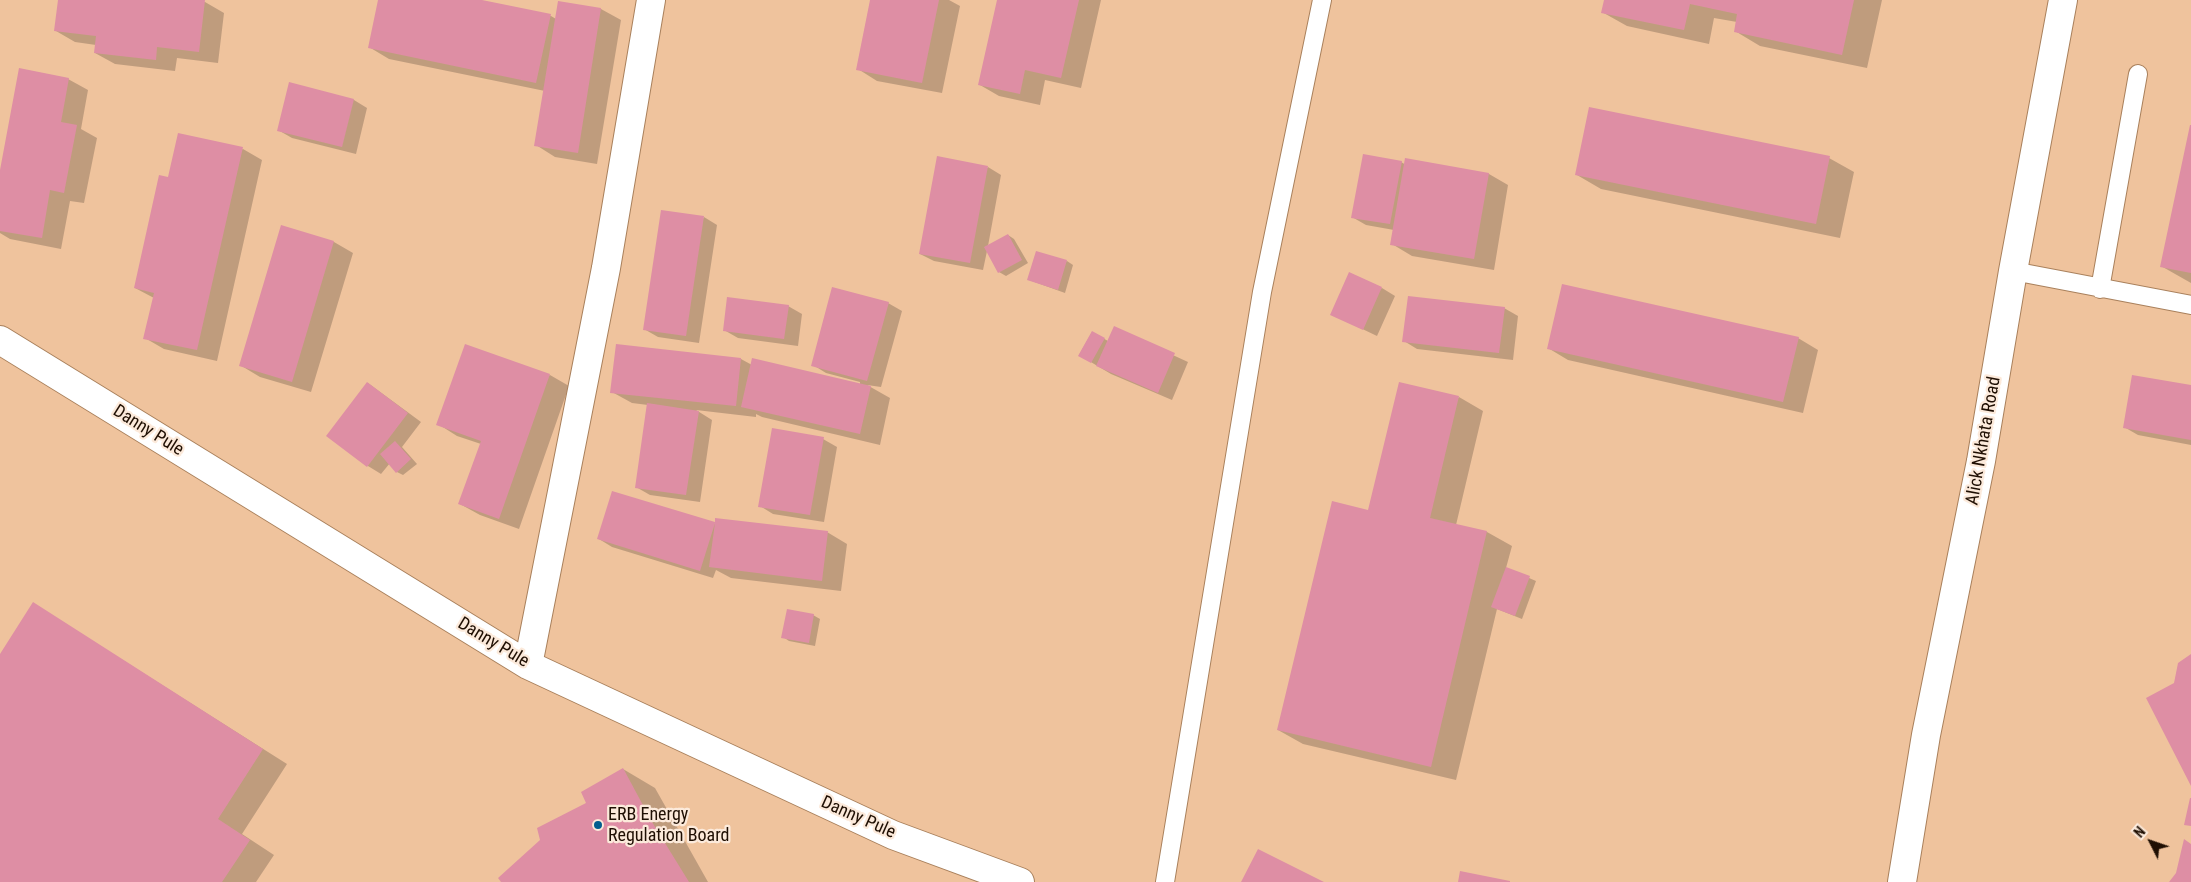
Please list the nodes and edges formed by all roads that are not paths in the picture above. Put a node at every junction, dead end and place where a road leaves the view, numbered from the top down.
1 (651, 0) edge
2 (1322, 0) edge
3 (2063, 0) edge
4 (2138, 74) dead end
5 (2013, 271) junction
6 (2100, 289) junction
7 (2191, 305) edge
8 (0, 341) edge
9 (528, 665) junction
10 (1020, 882) edge
11 (1166, 882) edge
12 (1902, 882) edge

1 - 9 street
2 - 11 lane
3 - 5 street, Alick Nkhata Road
4 - 6 lane
5 - 6 lane
5 - 12 street, Alick Nkhata Road
6 - 7 lane
8 - 9 street, Danny Pule
9 - 10 street, Danny Pule

